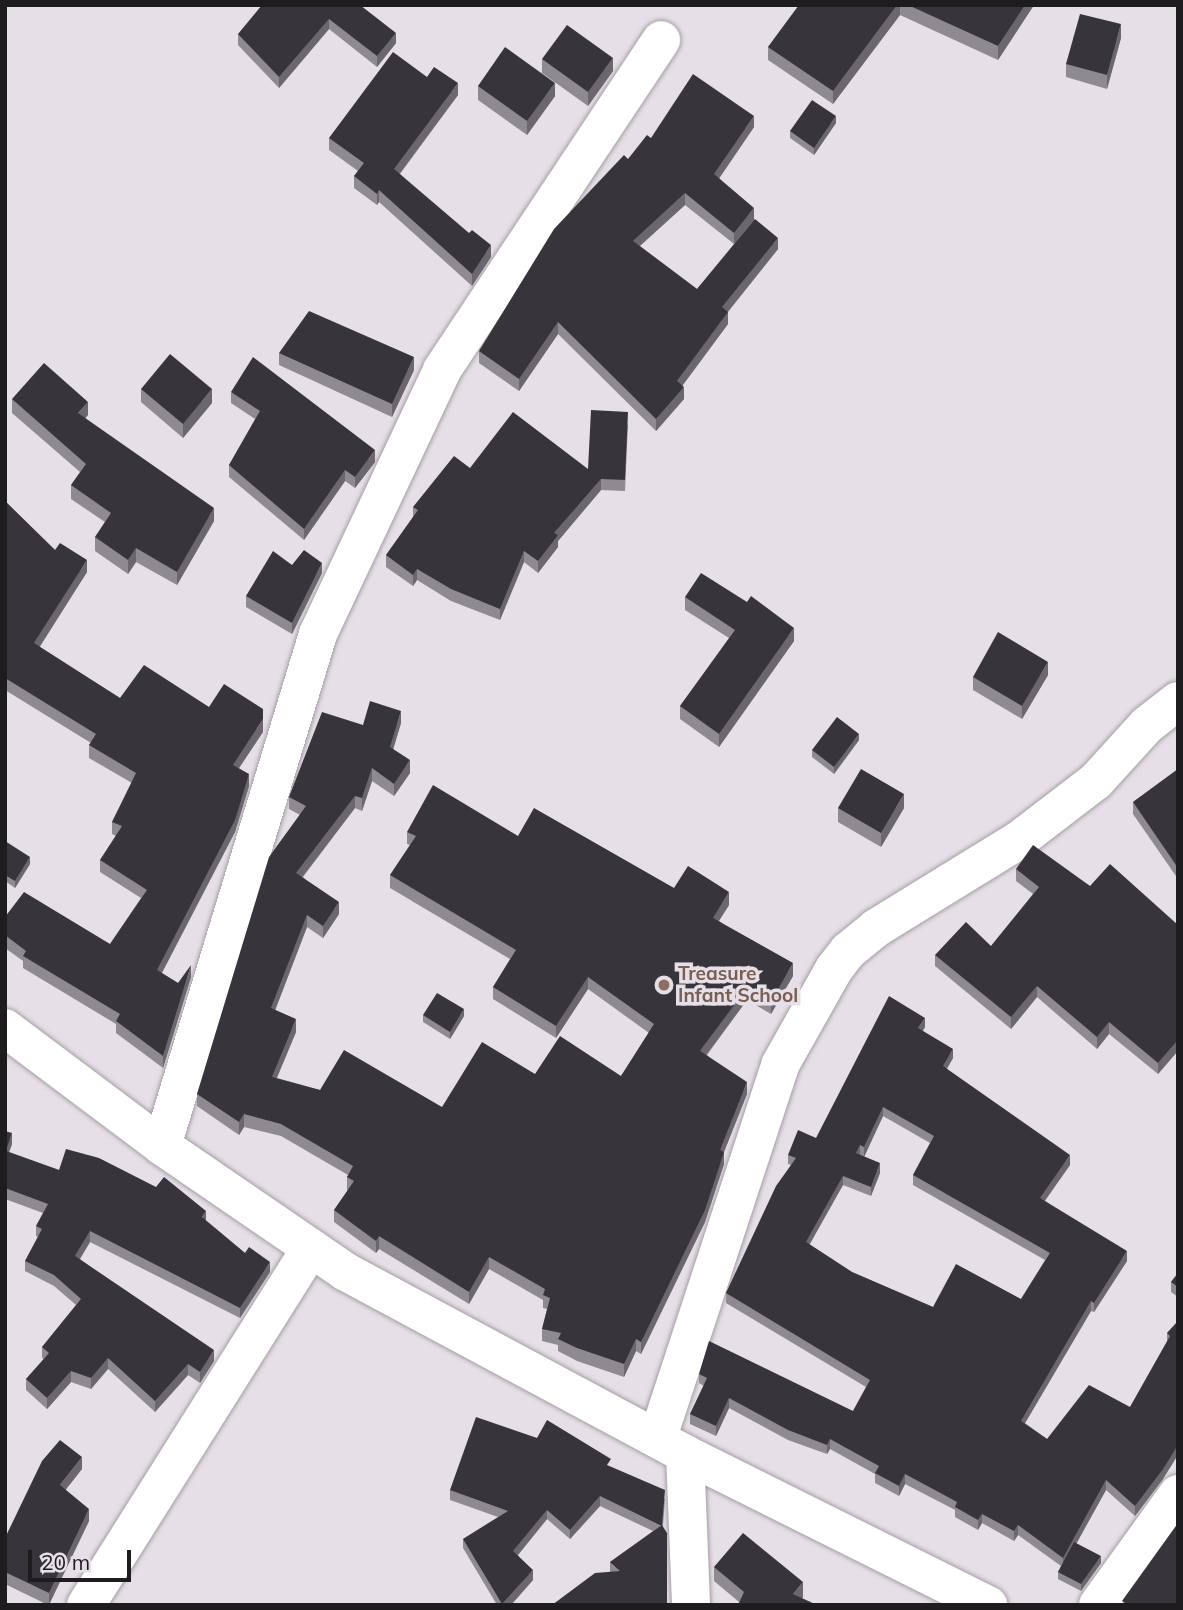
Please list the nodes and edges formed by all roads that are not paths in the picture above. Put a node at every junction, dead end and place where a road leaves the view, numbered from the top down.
1 (661, 40) dead end
2 (1178, 701) edge
3 (5, 1028) edge
4 (162, 1146) junction
5 (311, 1248) junction
6 (672, 1446) junction
7 (1178, 1494) edge
8 (86, 1605) edge
9 (691, 1605) edge
10 (988, 1605) edge
11 (1098, 1605) edge

1 - 4 street
2 - 6 street
3 - 4 street
4 - 5 street
5 - 6 street
5 - 8 street
6 - 9 street
6 - 10 street
7 - 11 street

